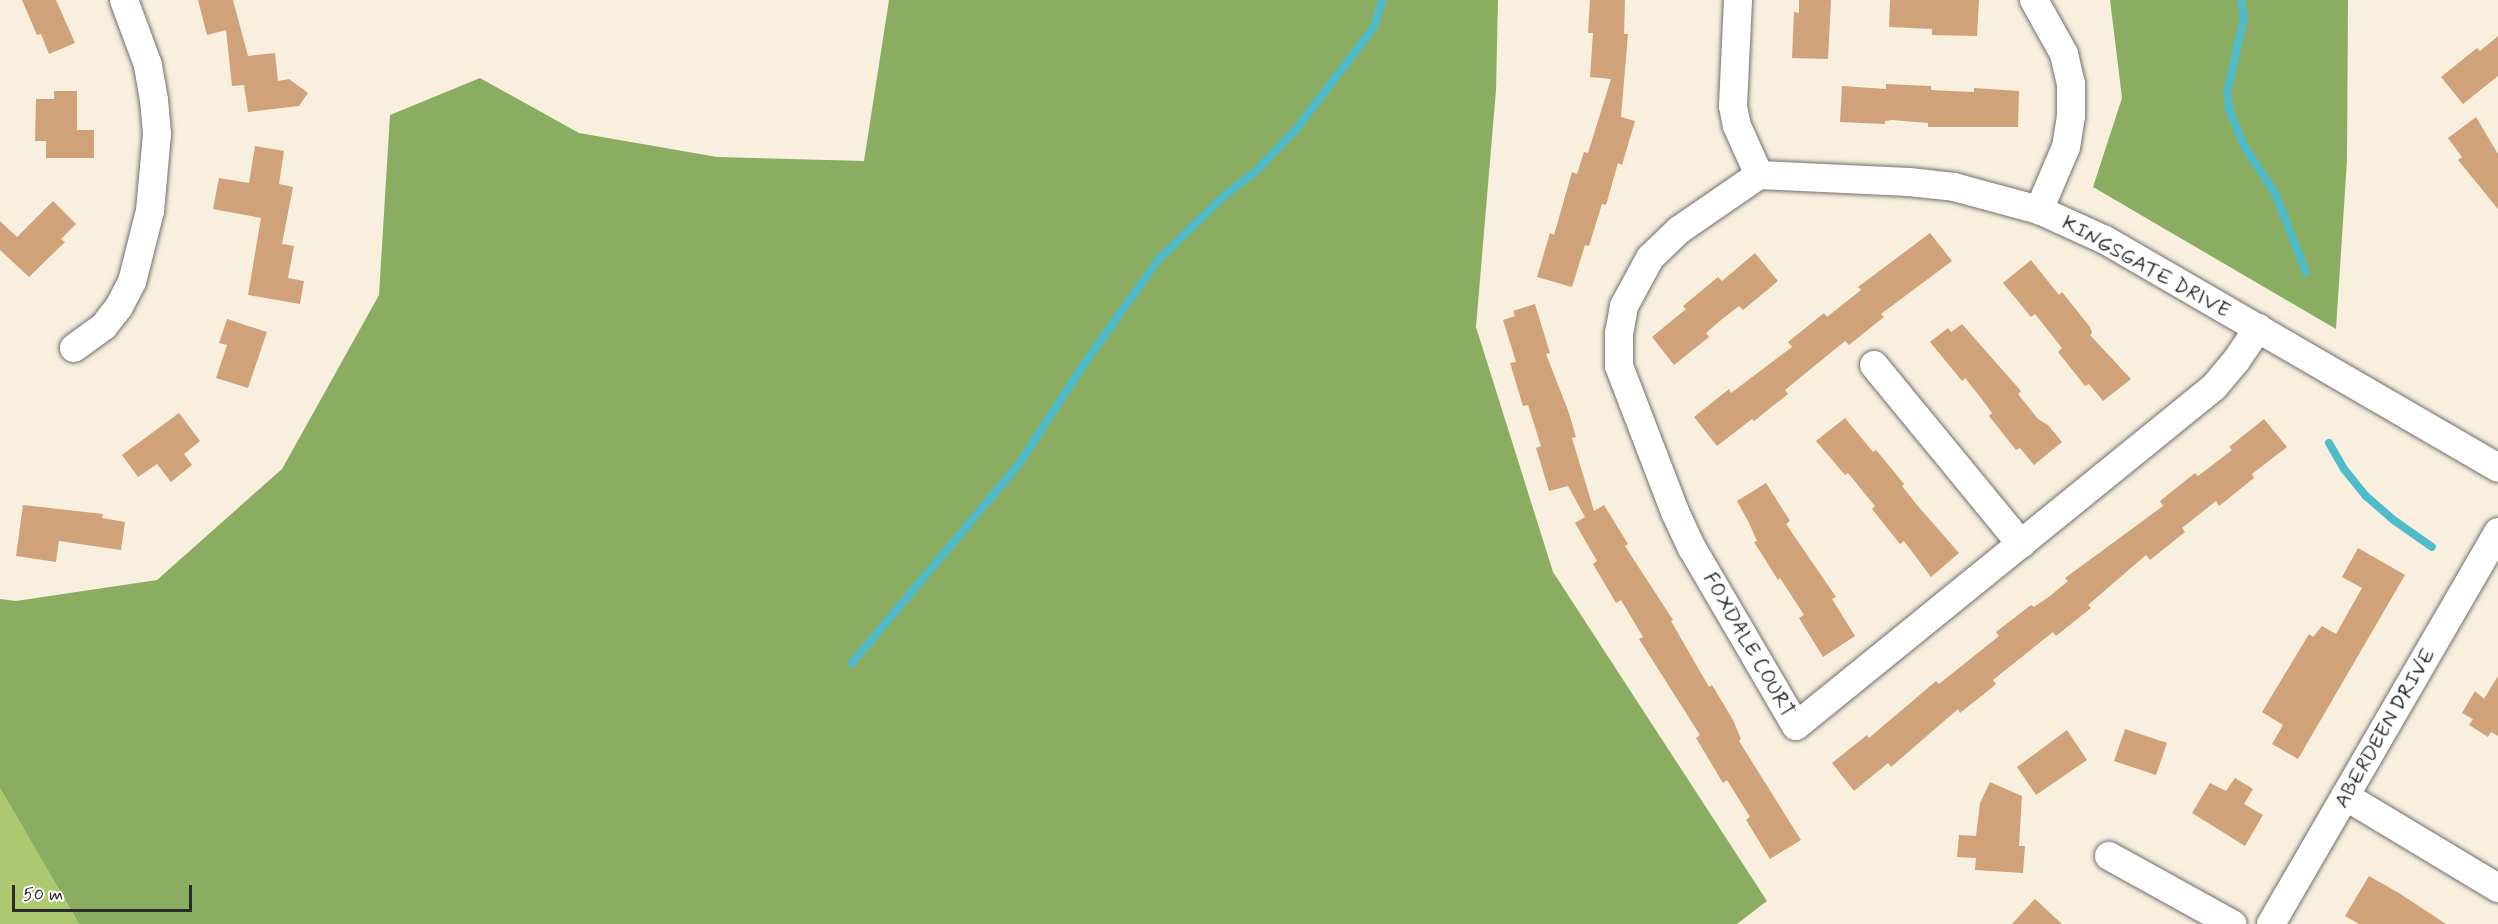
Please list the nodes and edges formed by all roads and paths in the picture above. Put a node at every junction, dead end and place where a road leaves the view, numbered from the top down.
1 (124, 0) edge
2 (1738, 0) edge
3 (2034, 0) edge
4 (1759, 175) junction
5 (2039, 210) junction
6 (2258, 328) junction
7 (74, 348) dead end
8 (1874, 365) dead end
9 (2498, 468) edge
10 (2498, 532) edge
11 (2021, 544) junction
12 (2345, 796) junction
13 (2109, 856) dead end
14 (2498, 888) edge
15 (2232, 924) edge
16 (2271, 924) edge

1 - 7 street
2 - 4 street
3 - 5 street
4 - 5 street, KINGSGATE DRIVE
4 - 11 street, FOXDALE COURT
5 - 6 street, KINGSGATE DRIVE
6 - 9 street, KINGSGATE DRIVE
6 - 11 street, FOXDALE COURT
8 - 11 street
10 - 12 street, ABERDEEN DRIVE
12 - 14 street
12 - 16 street, ABERDEEN DRIVE
13 - 15 street

